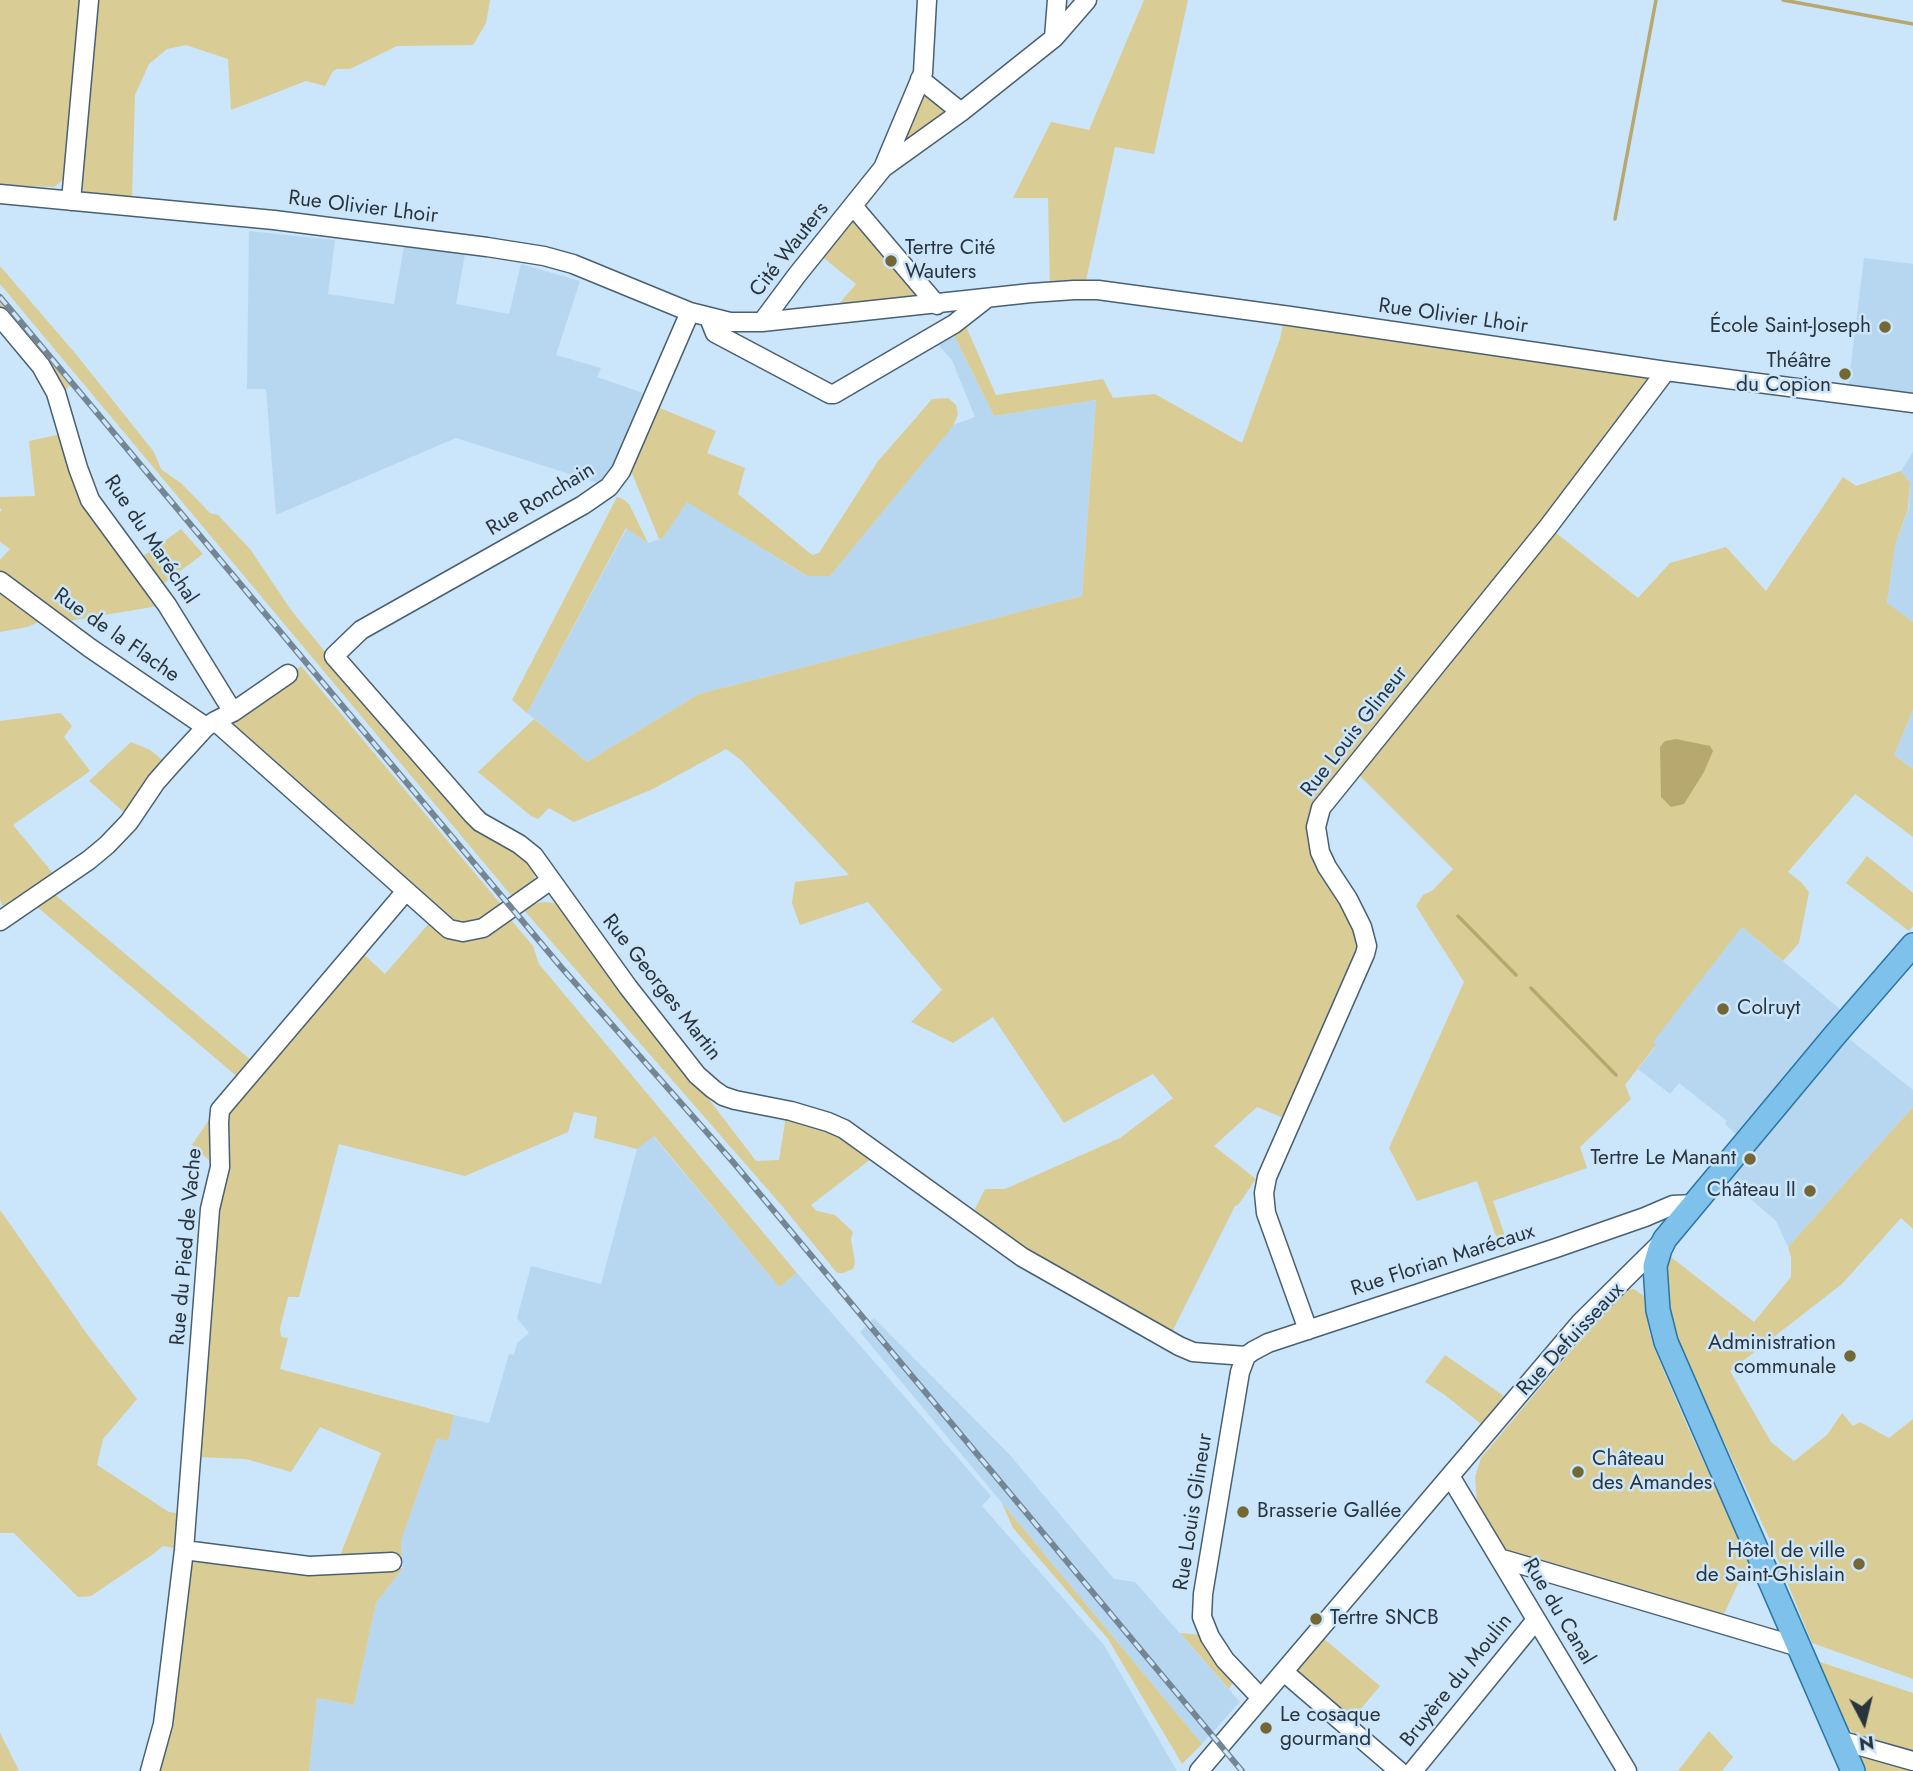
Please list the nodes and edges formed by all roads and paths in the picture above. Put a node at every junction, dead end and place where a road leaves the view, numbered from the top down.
1 (89, 0) edge
2 (927, 0) edge
3 (1056, 0) edge
4 (1087, 0) edge
5 (1054, 38) junction
6 (920, 79) junction
7 (961, 113) junction
8 (883, 168) junction
9 (0, 194) edge
10 (71, 201) junction
11 (853, 206) junction
12 (986, 299) junction
13 (937, 304) junction
14 (690, 312) junction
15 (0, 317) edge
16 (709, 318) junction
17 (762, 322) junction
18 (1666, 371) junction
19 (1913, 403) edge
20 (0, 581) edge
21 (334, 656) joint
22 (288, 674) dead end
23 (233, 712) junction
24 (211, 724) junction
25 (551, 880) junction
26 (406, 891) junction
27 (0, 921) edge
28 (1913, 945) edge
29 (1695, 1204) junction
30 (1645, 1217) junction
31 (1666, 1238) junction
32 (1655, 1277) junction
33 (1621, 1282) junction
34 (1308, 1330) junction
35 (1246, 1356) junction
36 (1450, 1476) junction
37 (184, 1550) junction
38 (1499, 1558) junction
39 (392, 1562) dead end
40 (1536, 1620) junction
41 (1799, 1647) junction
42 (1284, 1672) junction
43 (1261, 1698) junction
44 (1839, 1740) junction
45 (1913, 1761) edge
46 (150, 1771) edge
47 (1199, 1771) edge
48 (1399, 1771) edge
49 (1413, 1771) edge
50 (1627, 1771) edge
51 (1853, 1771) edge

1 - 10 street
2 - 6 street, Cité Wauters
3 - 5 street
4 - 5 street, Cité Wauters
5 - 7 street, Cité Wauters
6 - 7 street
6 - 8 street, Cité Wauters
7 - 8 street, Cité Wauters
8 - 11 street, Cité Wauters
9 - 10 street, Rue Olivier Lhoir
10 - 14 street, Rue Olivier Lhoir
11 - 13 street, Cité Wauters
11 - 17 street, Cité Wauters
12 - 13 street, Rue Olivier Lhoir
12 - 16 street, Rue Olivier Lhoir
12 - 18 street, Rue Olivier Lhoir
13 - 17 street, Rue Olivier Lhoir
14 - 16 street, Rue Olivier Lhoir
14 - 21 street, Rue Ronchain
15 - 23 street, Rue du Maréchal
16 - 17 street, Rue Olivier Lhoir
18 - 19 street, Rue Olivier Lhoir
18 - 34 street, Rue Louis Glineur
20 - 24 street, Rue de la Flache
21 - 25 street, Rue Georges Martin
22 - 23 street
23 - 24 street
24 - 26 street
24 - 27 street
25 - 26 street
25 - 35 street, Rue Georges Martin
26 - 37 street, Rue du Pied de Vache
28 - 29 main road
29 - 30 street, Rue Florian Marécaux
29 - 31 main road
30 - 31 street
30 - 34 street, Rue Florian Marécaux
31 - 32 main road
31 - 33 street
32 - 33 street, Rue Defuisseaux
32 - 41 main road
33 - 36 street, Rue Defuisseaux
34 - 35 street, Rue Florian Marécaux
35 - 43 street, Rue Louis Glineur
36 - 38 street, Rue du Canal
36 - 42 street, Rue Defuisseaux
37 - 39 street
37 - 46 street, Rue du Pied de Vache
38 - 40 street, Rue du Canal
38 - 41 street
40 - 49 street, Bruyère du Moulin
40 - 50 street, Rue du Canal
41 - 44 main road
42 - 43 street, Rue Defuisseaux
42 - 48 street
43 - 47 street, Rue Defuisseaux
44 - 45 street
44 - 51 main road

